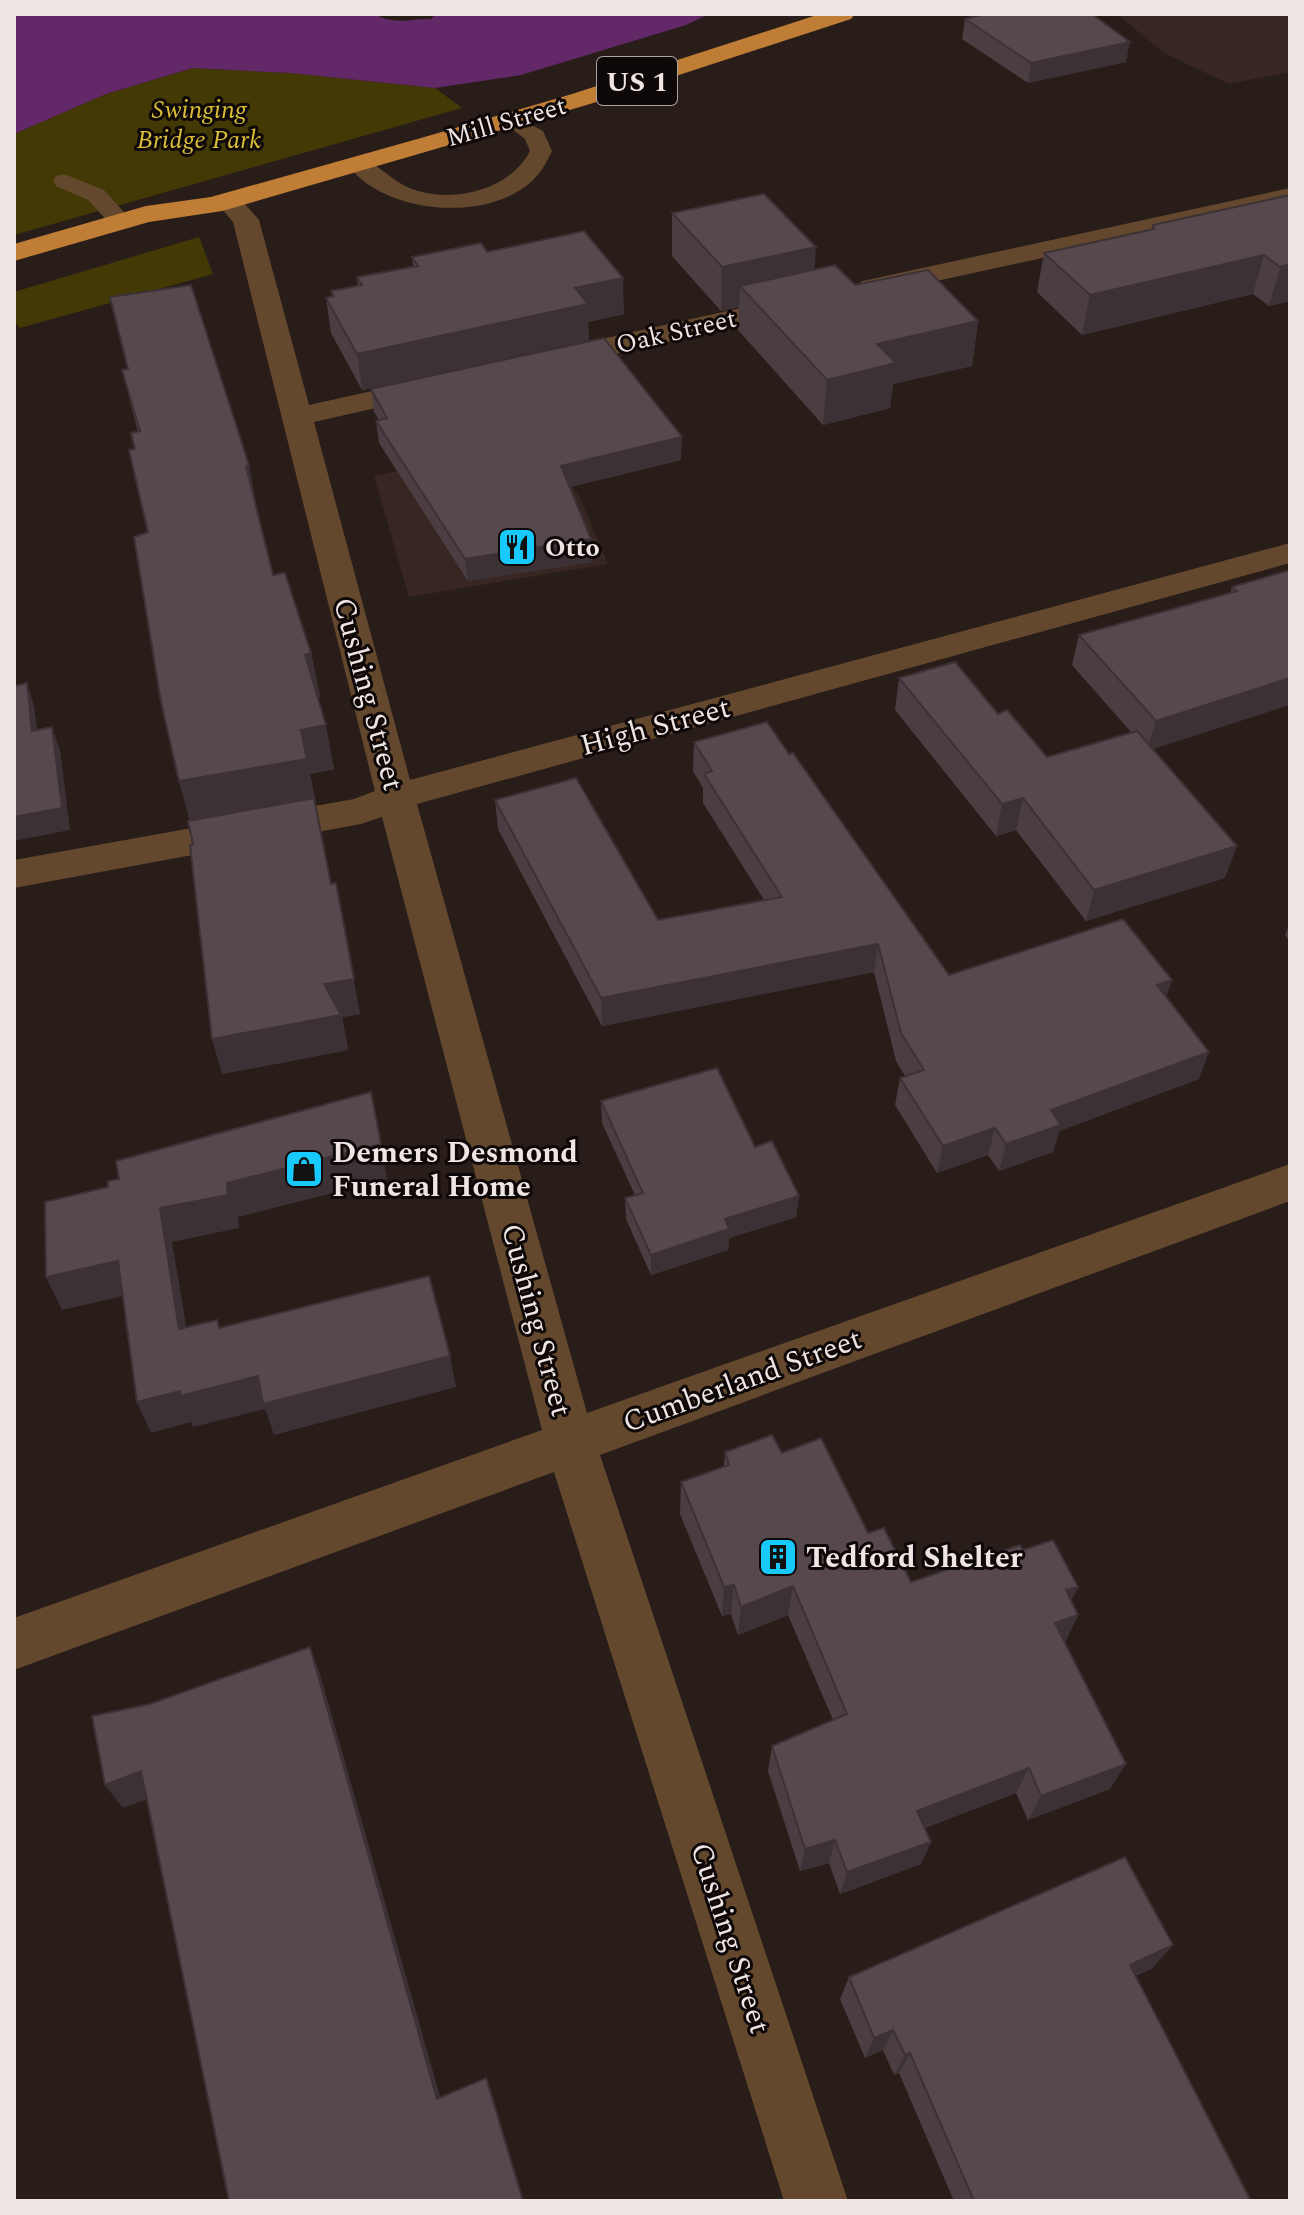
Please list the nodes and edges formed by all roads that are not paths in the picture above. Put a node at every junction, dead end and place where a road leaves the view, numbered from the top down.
1 (843, 14) edge
2 (511, 120) junction
3 (358, 164) junction
4 (64, 181) dead end
5 (1290, 196) edge
6 (221, 203) junction
7 (120, 221) junction
8 (14, 253) edge
9 (14, 277) edge
10 (522, 366) edge
11 (461, 380) edge
12 (297, 417) junction
13 (1290, 553) edge
14 (396, 797) junction
15 (14, 874) edge
16 (1290, 1182) edge
17 (570, 1442) junction
18 (14, 1644) edge
19 (816, 2201) edge

1 - 2 highway, Mill Street / US 1
2 - 3 highway, Mill Street / US 1
2 - 3 lane
3 - 6 highway, Mill Street / US 1
4 - 7 lane
5 - 10 street, Oak Street
6 - 7 highway, Mill Street / US 1
6 - 9 highway, Mill Street / US 1
6 - 12 street, Cushing Street
7 - 8 highway, Mill Street / US 1
11 - 12 street
12 - 14 street, Cushing Street
13 - 14 street, High Street
14 - 15 street, High Street
14 - 17 street, Cushing Street
16 - 17 street, Cumberland Street
17 - 18 street, Cumberland Street
17 - 19 street, Cushing Street

